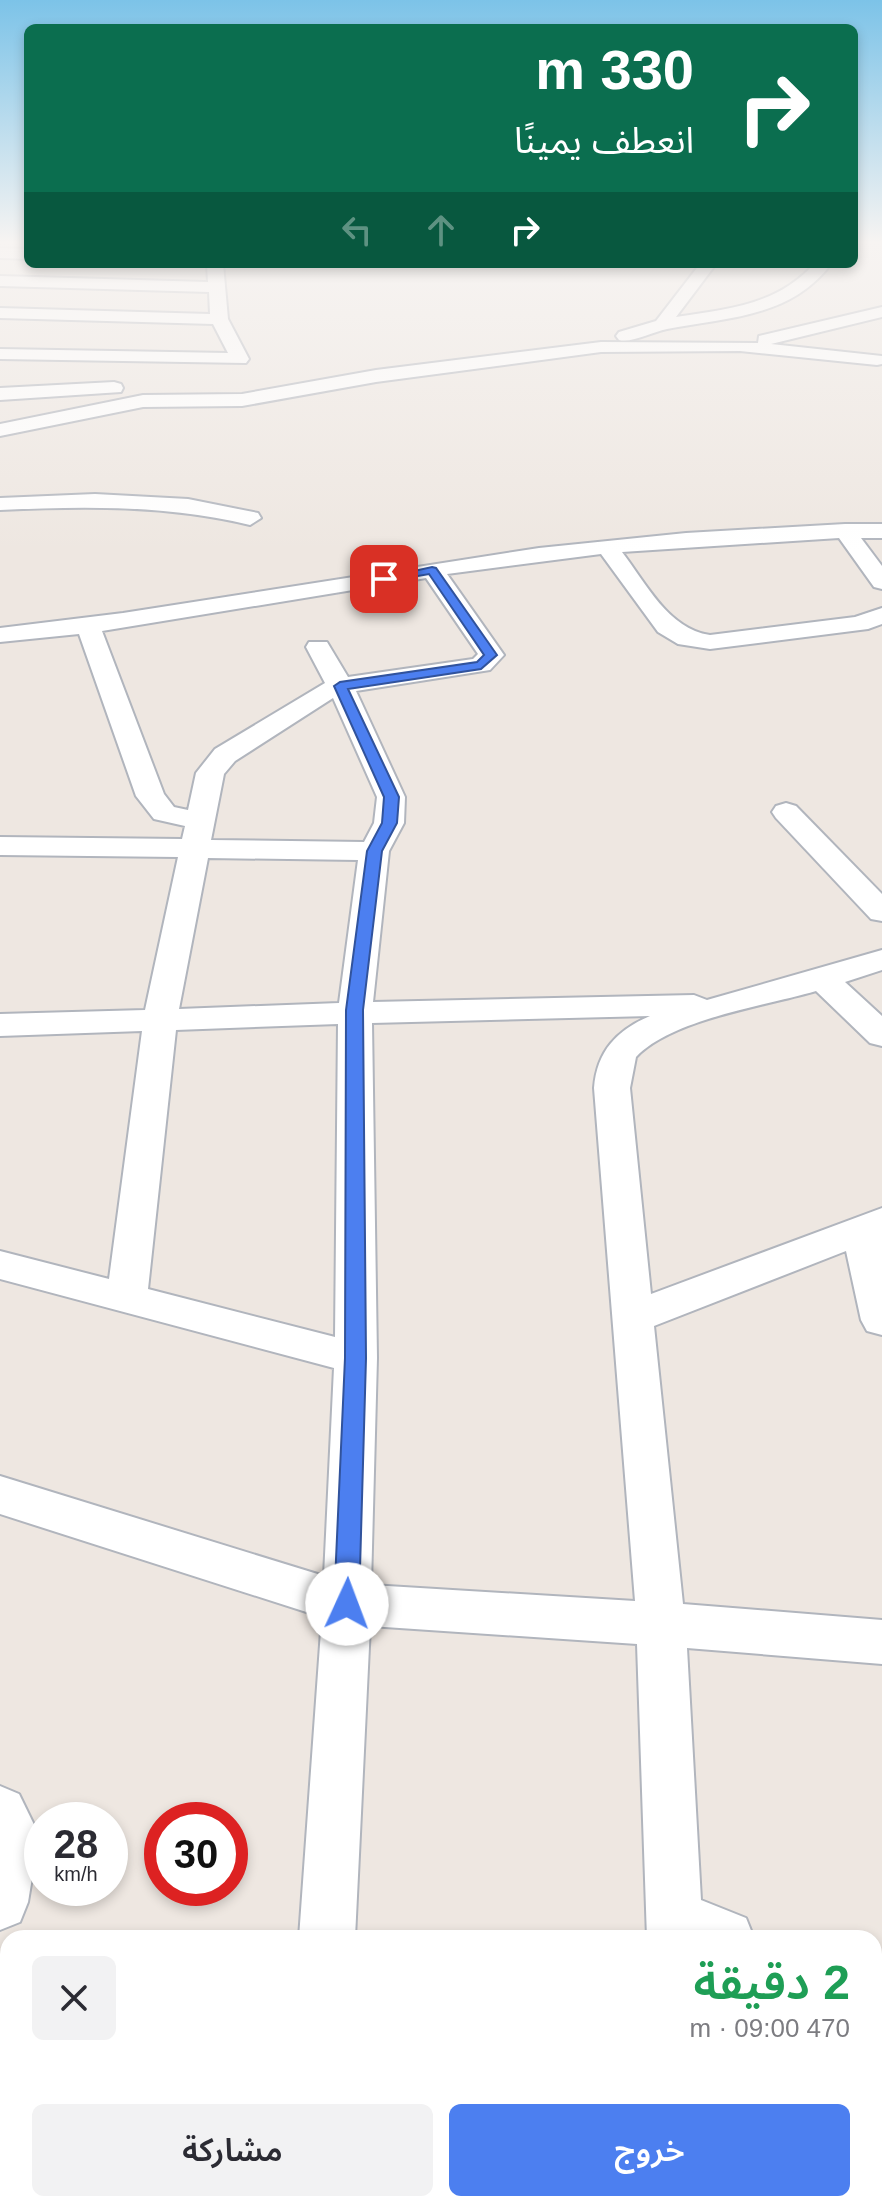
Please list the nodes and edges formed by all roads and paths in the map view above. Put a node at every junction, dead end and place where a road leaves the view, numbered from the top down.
1 (232, 344) edge
2 (608, 344) edge
3 (748, 344) edge
4 (740, 346) junction
5 (601, 347) junction
6 (0, 354) edge
7 (166, 357) junction
8 (877, 360) dead end
9 (0, 394) edge
10 (0, 430) edge
11 (0, 504) edge
12 (250, 518) dead end
13 (845, 531) junction
14 (882, 531) edge
15 (607, 547) junction
16 (432, 570) junction
17 (882, 582) edge
18 (882, 615) edge
19 (88, 625) junction
20 (0, 635) edge
21 (318, 647) dead end
22 (340, 686) junction
23 (786, 812) dead end
24 (197, 835) junction
25 (4, 846) edge
26 (374, 851) junction
27 (0, 877) edge
28 (882, 912) edge
29 (882, 960) edge
30 (823, 979) junction
31 (731, 1005) junction
32 (355, 1010) junction
33 (160, 1021) junction
34 (0, 1025) edge
35 (882, 1035) edge
36 (871, 1227) edge
37 (0, 1265) edge
38 (127, 1298) junction
39 (634, 1317) junction
40 (882, 1320) edge
41 (356, 1358) junction
42 (0, 1495) edge
43 (347, 1604) junction
44 (661, 1624) junction
45 (882, 1642) edge
46 (0, 1812) edge
47 (0, 1902) edge
48 (674, 1927) edge
49 (327, 1930) edge

1 - 7 street
2 - 5 street
3 - 4 street
4 - 5 street
4 - 8 street
5 - 10 street
6 - 7 street
7 - 9 street
11 - 12 street
13 - 14 street
13 - 15 street
13 - 17 street
15 - 16 street
15 - 18 street
16 - 19 street
16 - 22 street
19 - 20 street
19 - 24 street
21 - 22 street
22 - 24 street
22 - 26 street
23 - 28 street
24 - 25 street
24 - 26 street
24 - 33 street
25 - 27 street
26 - 32 street
29 - 30 street
30 - 31 street
30 - 35 street
31 - 32 street
31 - 39 street
32 - 33 street
32 - 41 street
33 - 34 street
33 - 38 street
36 - 39 street
36 - 40 street
37 - 38 street
38 - 41 street
39 - 44 street
41 - 43 street
42 - 43 street
43 - 44 street
43 - 49 street
44 - 45 street
44 - 48 street
46 - 47 street

